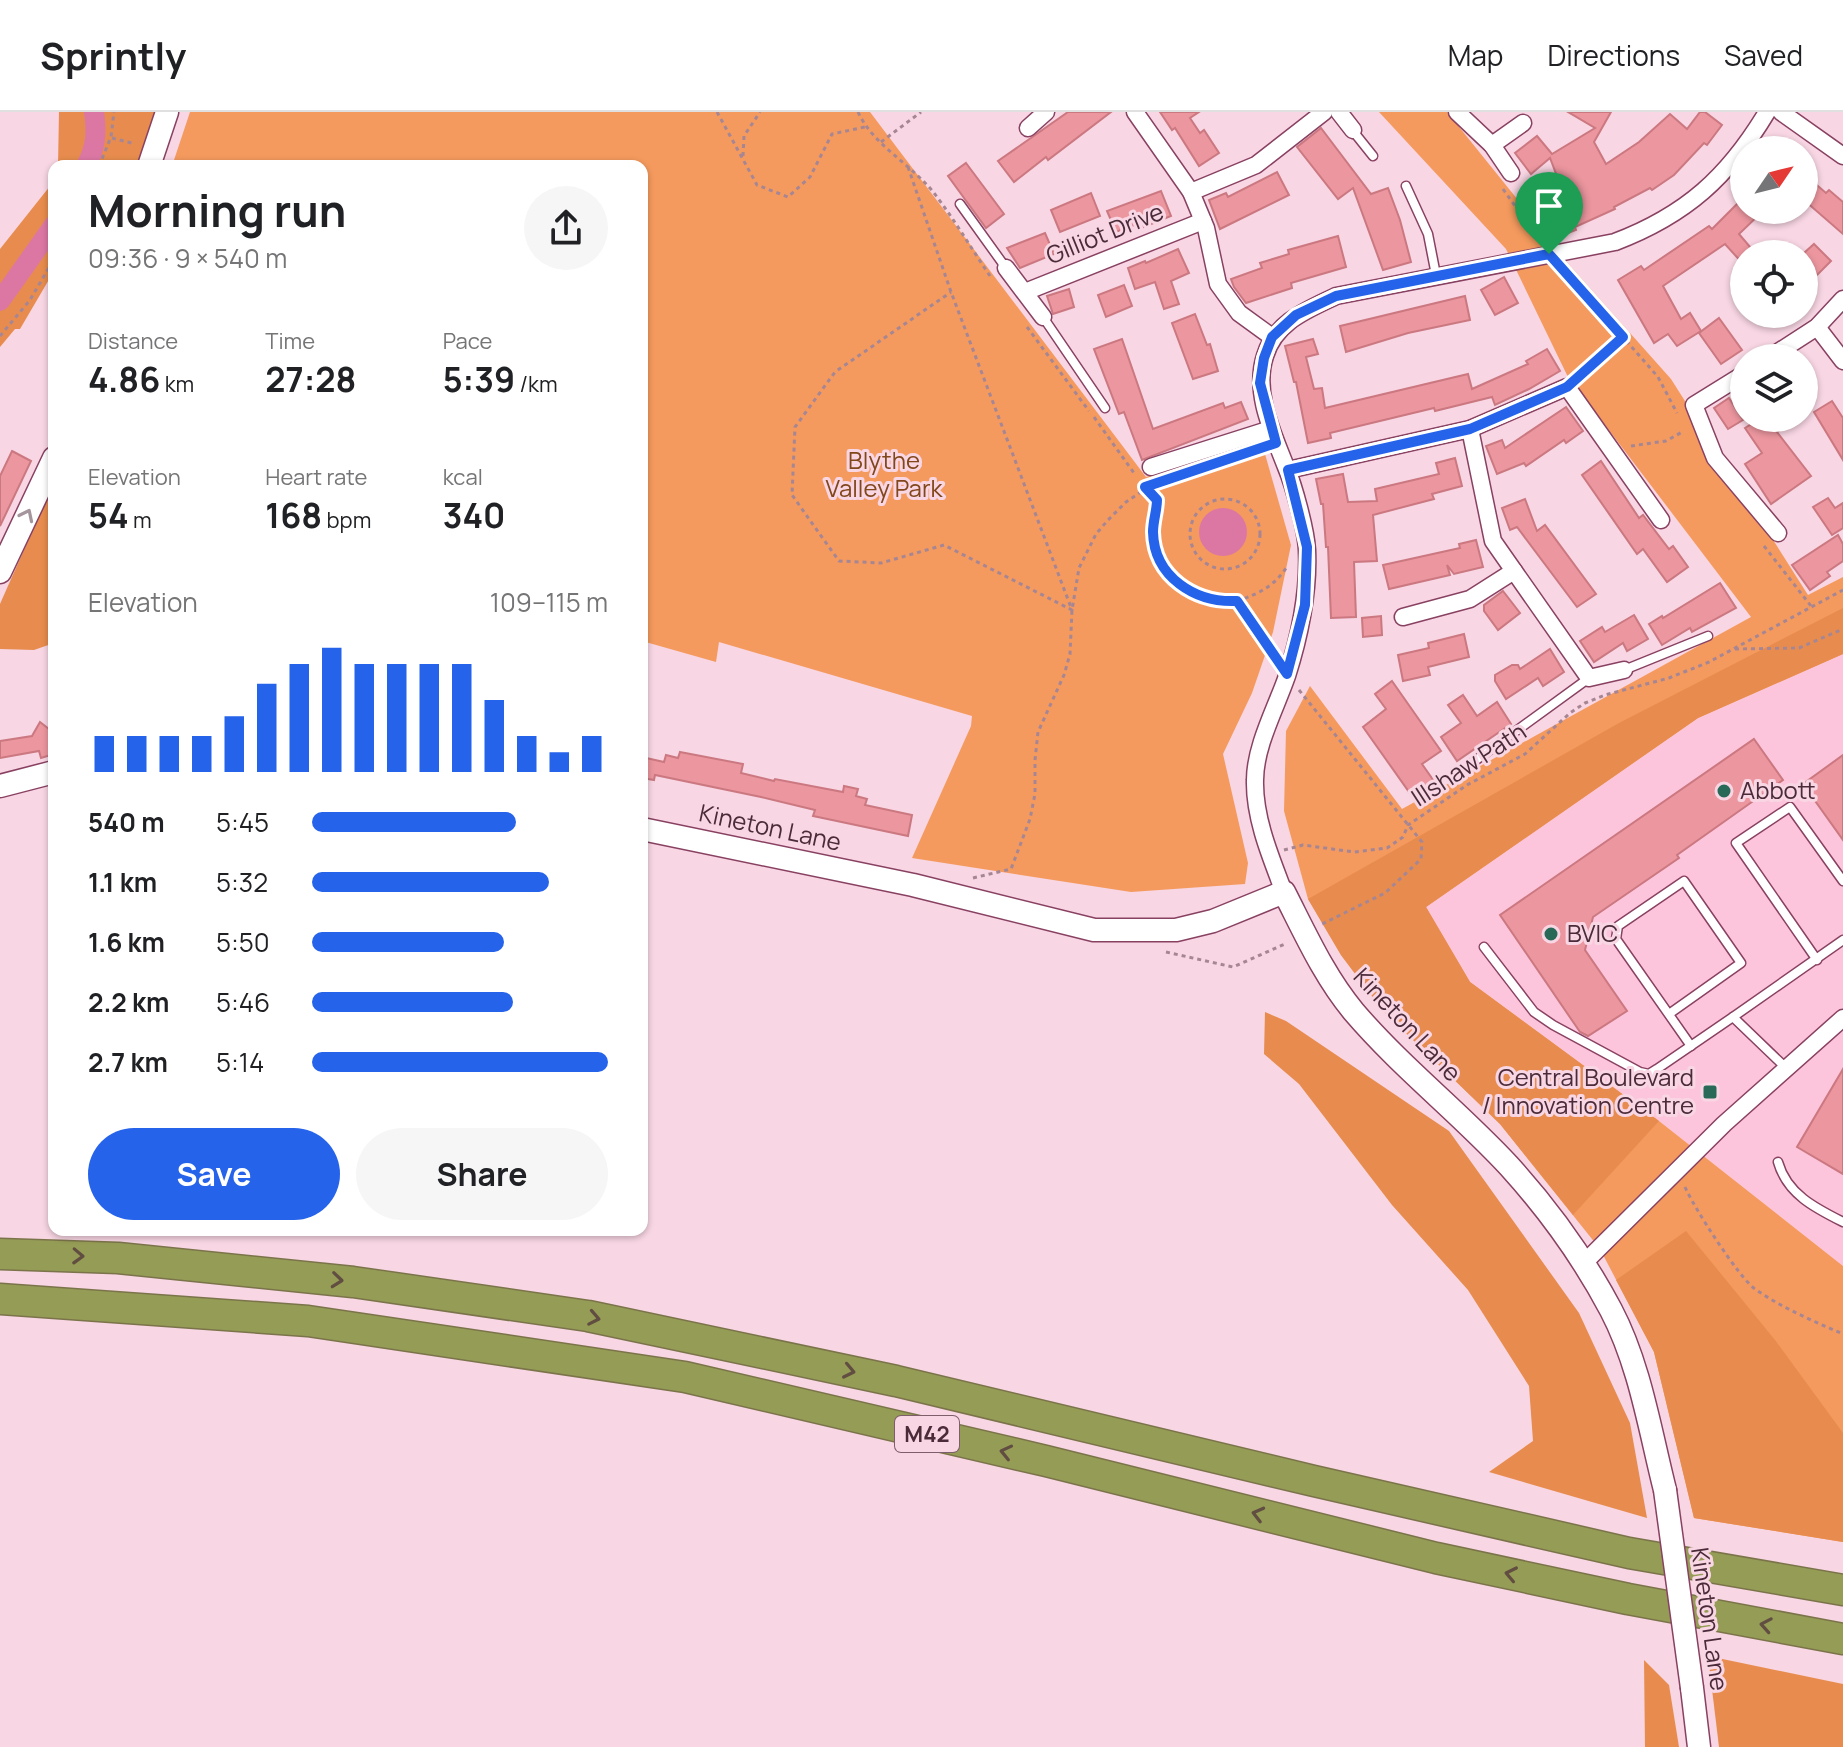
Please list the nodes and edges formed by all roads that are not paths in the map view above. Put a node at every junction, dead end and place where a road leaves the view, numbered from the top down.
1 (167, 112) edge
2 (1046, 112) edge
3 (1135, 112) edge
4 (1324, 112) edge
5 (1339, 112) edge
6 (1457, 112) edge
7 (1767, 112) edge
8 (1781, 112) edge
9 (1523, 123) dead end
10 (1028, 128) dead end
11 (1353, 130) joint
12 (1492, 145) junction
13 (1373, 156) dead end
14 (1843, 156) edge
15 (152, 158) edge
16 (1503, 176) road end
17 (1406, 186) dead end
18 (1191, 192) junction
19 (960, 204) dead end
20 (1203, 221) junction
21 (1006, 268) joint
22 (1436, 275) junction
23 (1025, 292) junction
24 (1843, 299) edge
25 (1043, 317) joint
26 (1818, 326) edge
27 (1815, 328) edge
28 (1818, 328) edge
29 (1272, 337) junction
30 (1791, 344) edge
31 (1843, 361) edge
32 (1730, 383) edge
33 (1105, 408) dead end
34 (1271, 429) junction
35 (1470, 429) junction
36 (1288, 470) junction
37 (48, 471) edge
38 (1155, 475) road end
39 (1661, 520) dead end
40 (1778, 533) dead end
41 (1514, 571) junction
42 (0, 572) edge
43 (1403, 617) dead end
44 (1708, 636) dead end
45 (1624, 670) joint
46 (1589, 678) junction
47 (1472, 763) dead end
48 (48, 774) edge
49 (0, 786) edge
50 (648, 830) edge
51 (1843, 881) edge
52 (1284, 892) junction
53 (1843, 940) edge
54 (1484, 947) dead end
55 (1817, 960) junction
56 (1669, 1014) junction
57 (1733, 1017) junction
58 (1843, 1018) edge
59 (1691, 1046) junction
60 (1785, 1067) junction
61 (1778, 1162) dead end
62 (1843, 1222) edge
63 (0, 1254) edge
64 (1583, 1264) junction
65 (0, 1299) edge
66 (1843, 1590) edge
67 (1843, 1639) edge
68 (1699, 1747) edge

1 - 15 street
2 - 10 street
3 - 18 street
4 - 18 street
5 - 11 street
6 - 12 street
7 - 22 street
8 - 14 street
9 - 12 street
11 - 13 lane
12 - 16 street
17 - 22 lane
18 - 20 street
19 - 21 lane
20 - 23 street, Gilliot Drive
20 - 29 street
21 - 23 street, Gilliot Drive
22 - 29 street
23 - 25 street, Gilliot Drive
24 - 26 street
25 - 33 lane
27 - 30 street
28 - 31 street
29 - 34 street
32 - 40 street
34 - 36 street
34 - 38 street
35 - 36 street
35 - 39 street
35 - 41 street
36 - 52 street
42 -> 37 street
41 - 43 street
41 - 46 street
44 - 45 lane
45 - 46 street
46 - 47 lane
48 - 49 street
50 - 52 street, Kineton Lane
51 - 55 lane
52 - 64 street, Kineton Lane
53 - 55 lane
54 - 59 lane
55 - 57 lane
56 - 56 lane
56 - 59 lane
57 - 59 lane
57 - 60 lane
58 - 60 street
60 - 64 street
61 - 62 lane
63 -> 66 highway, M42
64 - 68 street, Kineton Lane, bridge
67 -> 65 highway, M42

